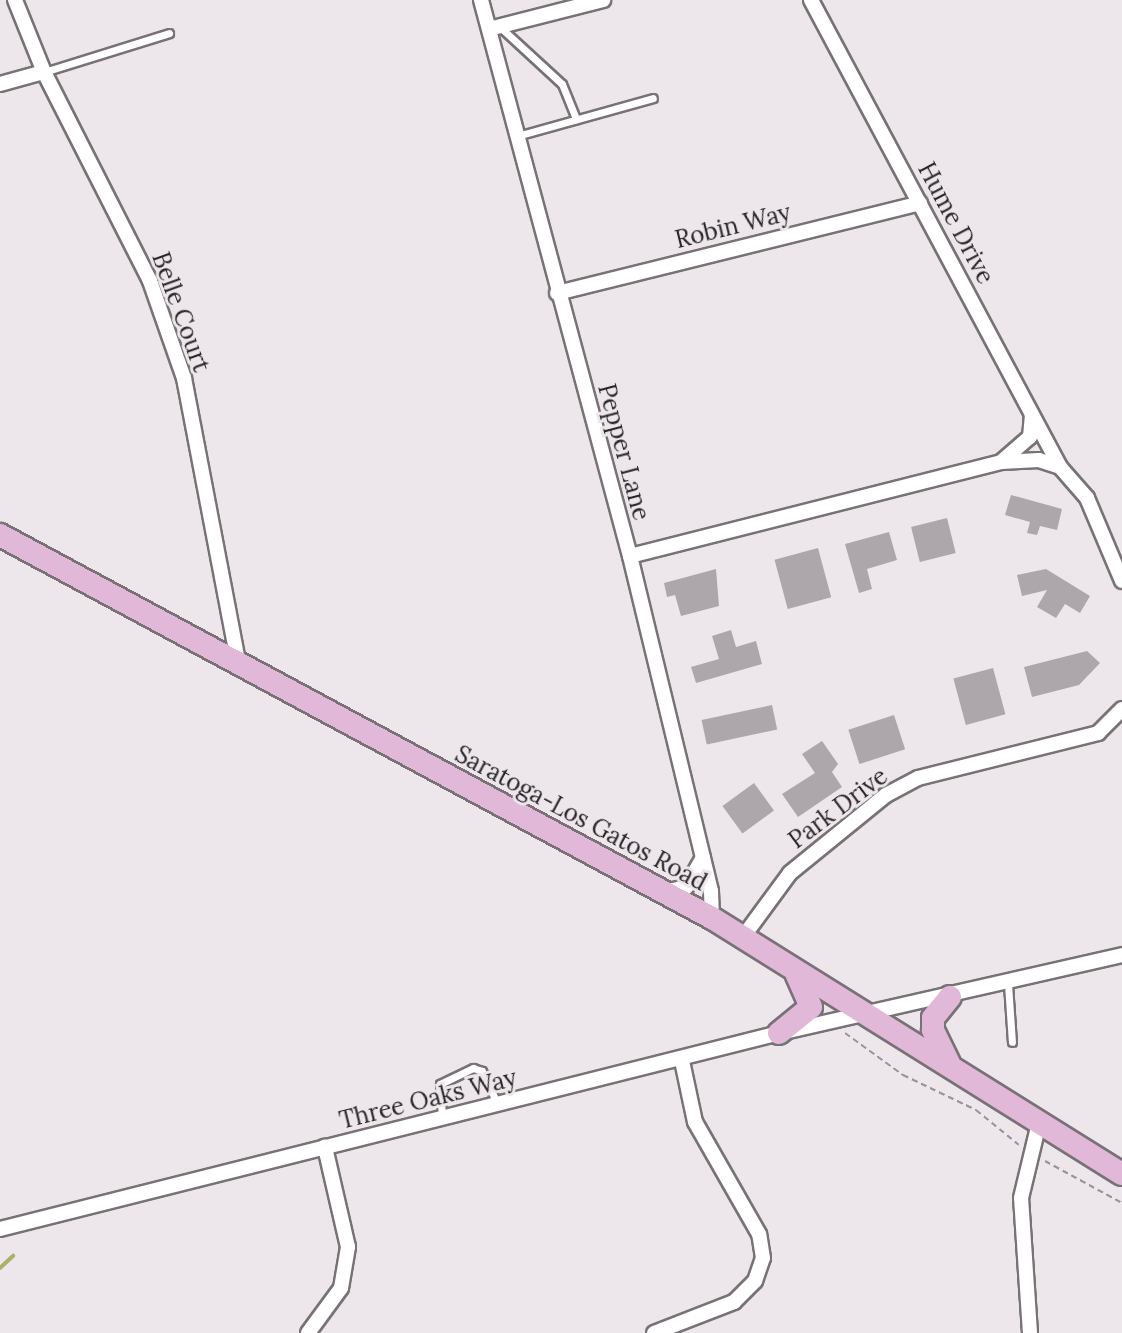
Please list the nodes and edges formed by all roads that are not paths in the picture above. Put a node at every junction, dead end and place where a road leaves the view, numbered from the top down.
1 (15, 0) edge
2 (481, 0) edge
3 (603, 0) edge
4 (811, 0) edge
5 (495, 28) junction
6 (169, 33) dead end
7 (44, 72) junction
8 (0, 84) edge
9 (653, 98) dead end
10 (576, 119) junction
11 (517, 136) junction
12 (920, 203) junction
13 (557, 293) junction
14 (1032, 415) junction
15 (1001, 462) junction
16 (1060, 467) junction
17 (0, 535) edge
18 (630, 556) junction
19 (1122, 581) edge
20 (238, 661) junction
21 (1122, 709) edge
22 (703, 857) junction
23 (663, 892) junction
24 (712, 918) junction
25 (743, 937) junction
26 (1122, 955) edge
27 (794, 969) junction
28 (1008, 984) junction
29 (950, 997) junction
30 (868, 1017) junction
31 (779, 1033) junction
32 (1012, 1042) dead end
33 (682, 1061) junction
34 (950, 1064) junction
35 (498, 1105) junction
36 (442, 1119) junction
37 (1039, 1123) junction
38 (325, 1147) junction
39 (1122, 1174) edge
40 (0, 1229) edge
41 (308, 1333) edge
42 (654, 1333) edge
43 (1030, 1333) edge

1 - 7 street, Belle Court
2 - 5 street, Pepper Lane
3 - 5 street
4 - 12 street, Hume Drive
5 - 10 lane
5 - 11 street, Pepper Lane
6 - 7 lane
7 - 8 street
7 - 20 street, Belle Court
9 - 10 lane
10 - 11 lane
11 - 13 street, Pepper Lane
12 - 13 street, Robin Way
12 - 14 street, Hume Drive
13 - 18 street, Pepper Lane
14 - 15 street
14 - 16 street, Hume Drive
15 - 16 street
15 - 18 street
16 - 19 street
17 - 20 main road, Saratoga-Los Gatos Road
18 - 22 street, Pepper Lane
20 - 23 main road, Saratoga-Los Gatos Road
21 - 25 street, Park Drive
22 - 23 street
22 - 24 street, Pepper Lane
23 - 24 main road, Saratoga-Los Gatos Road
24 - 25 main road, Saratoga-Los Gatos Road
25 - 27 main road, Saratoga-Los Gatos Road
26 - 28 street, Three Oaks Way
27 - 30 main road, Saratoga-Los Gatos Road
27 - 31 main road
28 - 29 street, Three Oaks Way
28 - 32 lane
29 - 30 street, Three Oaks Way
29 - 34 main road
30 - 31 street, Three Oaks Way
30 - 34 main road, Saratoga-Los Gatos Road
31 - 33 street, Three Oaks Way
33 - 35 street, Three Oaks Way
33 - 42 street
34 - 37 main road, Saratoga-Los Gatos Road
35 - 36 street, Three Oaks Way
35 - 36 lane
36 - 38 street, Three Oaks Way
37 - 39 main road, Saratoga-Los Gatos Road
37 - 43 street
38 - 40 street, Three Oaks Way
38 - 41 street

